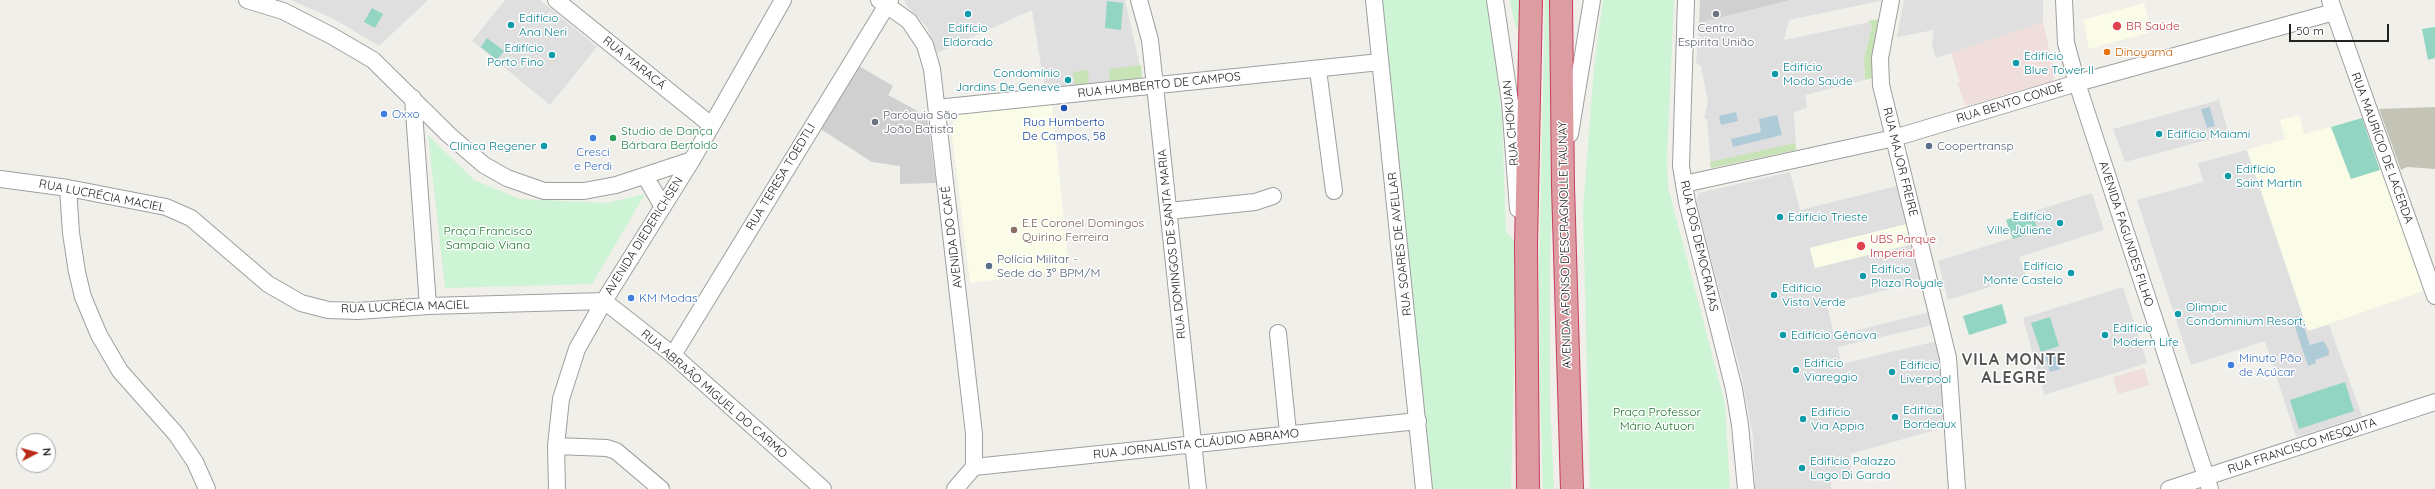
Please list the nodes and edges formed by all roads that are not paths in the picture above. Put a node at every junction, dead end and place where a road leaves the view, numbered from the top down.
1 (247, 0) edge
2 (556, 0) edge
3 (783, 0) edge
4 (1139, 0) edge
5 (1374, 0) edge
6 (1496, 0) edge
7 (1531, 0) edge
8 (1561, 0) edge
9 (1592, 0) edge
10 (1686, 0) edge
11 (1891, 0) edge
12 (2064, 0) edge
13 (885, 2) edge
14 (2332, 6) edge
15 (1380, 62) junction
16 (1318, 70) junction
17 (2077, 83) junction
18 (1155, 86) junction
19 (413, 98) junction
20 (937, 108) junction
21 (711, 125) junction
22 (1894, 138) junction
23 (692, 160) junction
24 (645, 176) junction
25 (0, 179) edge
26 (1684, 184) junction
27 (1563, 186) junction
28 (68, 188) junction
29 (1334, 191) dead end
30 (1273, 196) dead end
31 (663, 207) junction
32 (1169, 211) junction
33 (1526, 245) junction
34 (2435, 296) edge
35 (604, 301) junction
36 (428, 306) junction
37 (1278, 333) dead end
38 (673, 355) junction
39 (1527, 373) junction
40 (2435, 402) edge
41 (1418, 421) junction
42 (1288, 433) junction
43 (1193, 445) junction
44 (556, 446) junction
45 (974, 467) junction
46 (2208, 483) edge
47 (963, 486) edge
48 (207, 489) edge
49 (557, 489) edge
50 (662, 489) edge
51 (823, 489) edge
52 (1198, 489) edge
53 (1424, 489) edge
54 (1521, 489) edge
55 (1528, 489) edge
56 (1572, 489) edge
57 (1746, 489) edge
58 (1957, 489) edge
59 (2169, 489) edge

1 - 19 street
2 - 21 street, RUA MARACÁ
3 - 21 street, AVENIDA DIEDERICHSEN
4 - 18 street, RUA DOMINGOS DE SANTA MARIA
5 - 15 street, RUA SOARES DE AVELLAR
6 - 33 street, RUA CHOKUAN
7 - 33 highway
8 - 27 highway, AVENIDA AFONSO D'ESCRAGNOLLE TAUNAY
9 - 27 street
10 - 26 street, RUA DOS DEMOCRATAS
11 - 22 street, RUA MAJOR FREIRE
12 - 17 street, AVENIDA FAGUNDES FILHO
13 - 20 street, AVENIDA DO CAFÉ
13 - 38 street, RUA TERESA TOEDTLI
14 - 17 street, RUA BENTO CONDE
14 - 34 street, RUA MAURÍCIO DE LACERDA
15 - 16 street, RUA HUMBERTO DE CAMPOS
15 - 41 street, RUA SOARES DE AVELLAR
16 - 18 street, RUA HUMBERTO DE CAMPOS
16 - 29 street
17 - 22 street, RUA BENTO CONDE
17 - 46 street, AVENIDA FAGUNDES FILHO
18 - 20 street, RUA HUMBERTO DE CAMPOS
18 - 32 street, RUA DOMINGOS DE SANTA MARIA
19 - 24 street
19 - 36 street
20 - 45 street, AVENIDA DO CAFÉ
21 - 23 street, AVENIDA DIEDERICHSEN
22 - 26 street, RUA BENTO CONDE
22 - 58 street, RUA MAJOR FREIRE
23 - 24 street
23 - 31 street, AVENIDA DIEDERICHSEN
24 - 31 street
25 - 28 street, RUA LUCRÉCIA MACIEL
26 - 57 street, RUA DOS DEMOCRATAS
27 - 56 highway, AVENIDA AFONSO D'ESCRAGNOLLE TAUNAY
28 - 36 street, RUA LUCRÉCIA MACIEL
28 - 48 street
30 - 32 street
31 - 35 street, AVENIDA DIEDERICHSEN
32 - 43 street, RUA DOMINGOS DE SANTA MARIA
33 - 39 highway
35 - 36 street, RUA LUCRÉCIA MACIEL
35 - 38 street, RUA ABRAÃO MIGUEL DO CARMO
35 - 44 street, AVENIDA DIEDERICHSEN
37 - 42 street
38 - 51 street, RUA ABRAÃO MIGUEL DO CARMO
39 - 54 highway
39 - 55 highway
40 - 46 street, RUA FRANCISCO MESQUITA
41 - 42 street, RUA JORNALISTA CLÁUDIO ABRAMO
41 - 53 street, RUA SOARES DE AVELLAR
42 - 43 street, RUA JORNALISTA CLÁUDIO ABRAMO
43 - 45 street, RUA JORNALISTA CLÁUDIO ABRAMO
43 - 52 street, RUA DOMINGOS DE SANTA MARIA
44 - 49 street, AVENIDA DIEDERICHSEN
44 - 50 street
45 - 47 street
46 - 59 street, RUA FRANCISCO MESQUITA

